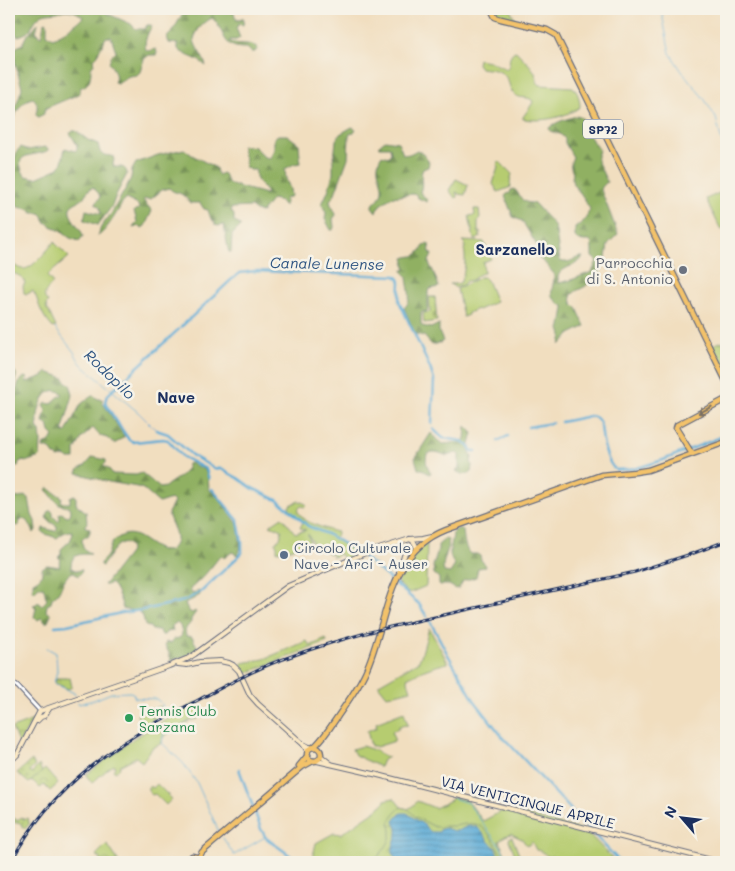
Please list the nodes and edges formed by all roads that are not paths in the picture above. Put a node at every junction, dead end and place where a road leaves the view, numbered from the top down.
1 (491, 9) edge
2 (726, 382) edge
3 (726, 399) edge
4 (726, 442) edge
5 (691, 451) junction
6 (432, 536) junction
7 (410, 539) junction
8 (399, 543) junction
9 (406, 545) junction
10 (417, 548) junction
11 (399, 572) junction
12 (190, 662) junction
13 (9, 680) edge
14 (42, 714) junction
15 (323, 739) junction
16 (310, 751) junction
17 (321, 753) junction
18 (9, 761) edge
19 (315, 761) junction
20 (331, 764) junction
21 (256, 804) junction
22 (192, 860) edge
23 (719, 862) edge

1 - 2 main road, SP72
3 -> 5 main road
4 - 5 main road
5 - 6 main road
6 - 7 main road
6 - 10 main road
7 - 8 main road
7 - 10 main road
8 - 9 main road
8 - 12 main road
9 - 10 main road
9 - 11 main road
10 - 11 main road
11 - 15 main road
12 - 14 main road
12 - 16 main road
13 - 14 street
14 - 18 main road
15 - 16 main road
15 - 17 main road
16 - 17 main road
16 - 19 main road
16 - 21 main road
17 - 19 main road
17 - 20 main road, VIA VENTICINQUE APRILE
19 - 20 main road, VIA VENTICINQUE APRILE
19 - 21 main road
20 - 23 main road, VIA VENTICINQUE APRILE
21 - 22 main road

